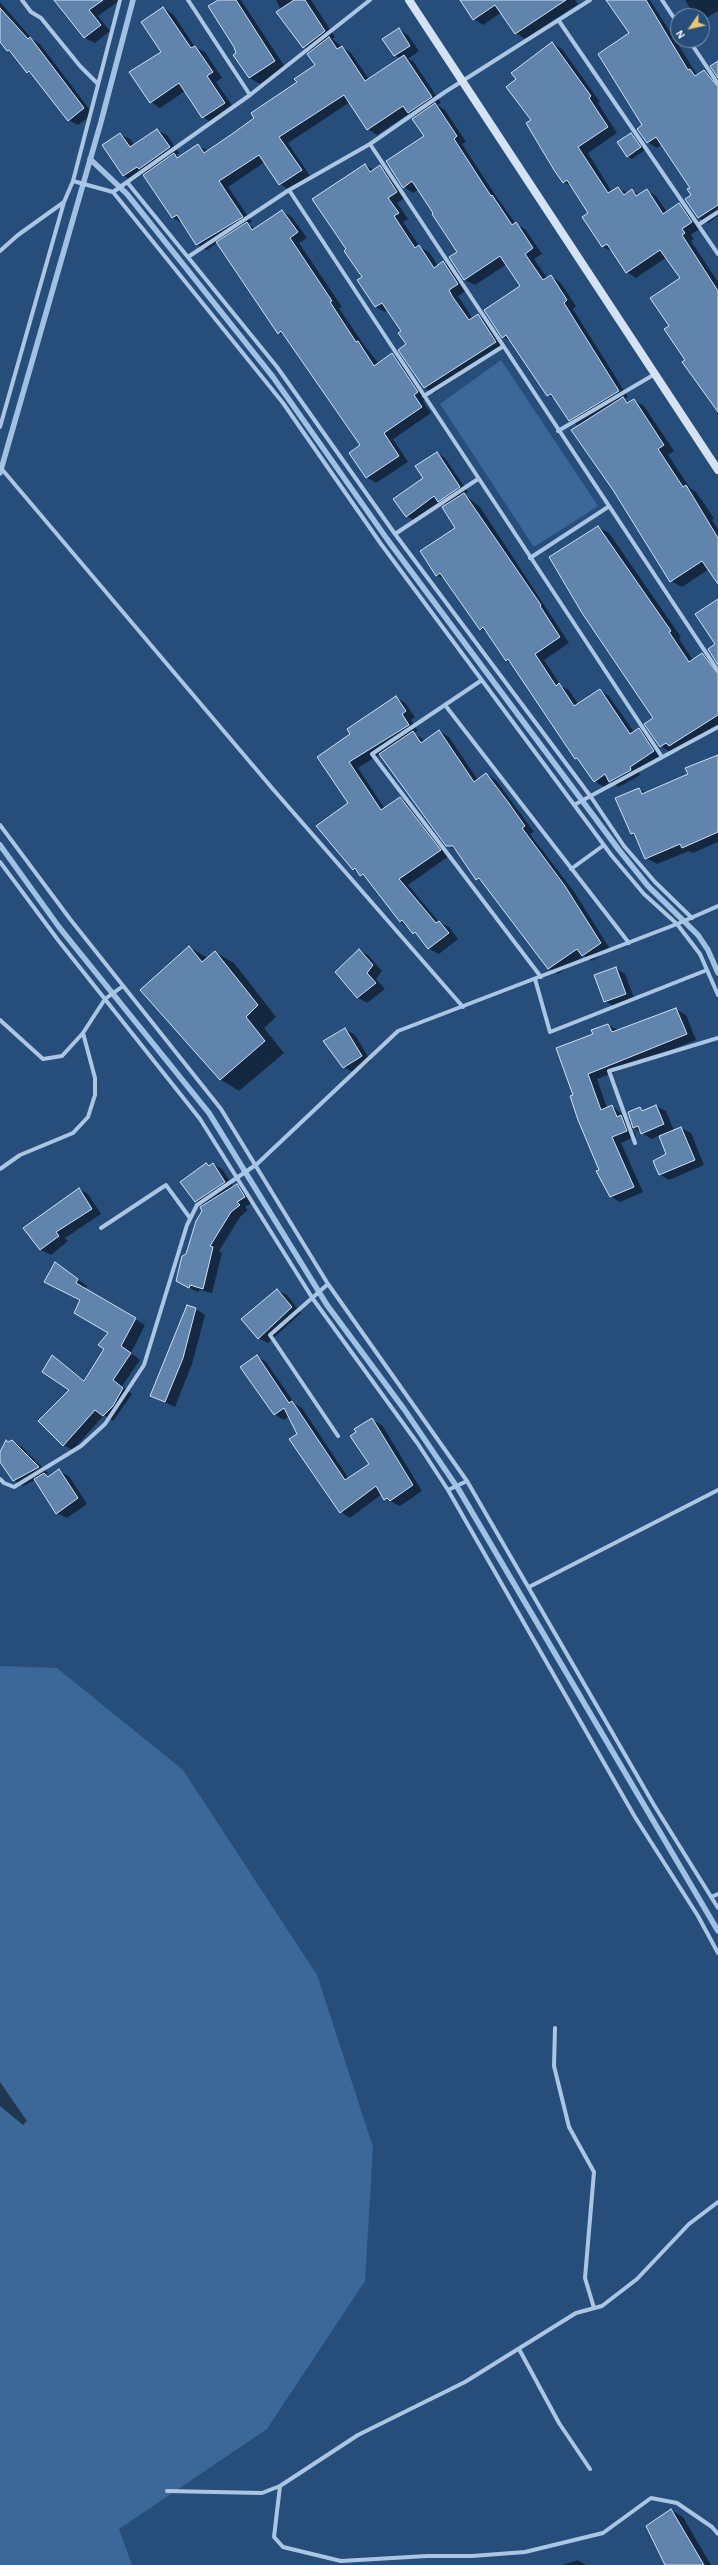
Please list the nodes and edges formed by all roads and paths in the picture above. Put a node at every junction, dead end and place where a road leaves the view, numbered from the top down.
1 (22, 0) edge
2 (120, 0) edge
3 (188, 0) edge
4 (370, 0) edge
5 (409, 0) edge
6 (590, 0) edge
7 (662, 0) edge
8 (670, 12) edge
9 (559, 21) junction
10 (694, 48) edge
11 (463, 81) junction
12 (98, 84) junction
13 (718, 84) edge
14 (250, 95) junction
15 (370, 144) junction
16 (75, 181) junction
17 (127, 182) junction
18 (289, 190) junction
19 (114, 191) junction
20 (64, 202) junction
21 (718, 212) edge
22 (698, 225) junction
23 (0, 251) edge
24 (718, 254) edge
25 (188, 257) junction
26 (502, 346) junction
27 (655, 374) junction
28 (424, 396) junction
29 (0, 427) edge
30 (558, 431) junction
31 (0, 468) edge
32 (718, 470) edge
33 (478, 479) junction
34 (608, 507) junction
35 (395, 534) junction
36 (530, 558) junction
37 (718, 671) edge
38 (482, 680) junction
39 (445, 705) junction
40 (718, 727) edge
41 (662, 757) junction
42 (591, 797) junction
43 (576, 804) junction
44 (0, 825) edge
45 (604, 845) junction
46 (0, 862) edge
47 (571, 869) junction
48 (718, 906) edge
49 (690, 919) junction
50 (679, 923) junction
51 (629, 943) junction
52 (707, 970) junction
53 (541, 977) junction
54 (535, 979) junction
55 (123, 986) junction
56 (718, 996) edge
57 (107, 998) junction
58 (463, 1007) junction
59 (0, 1020) edge
60 (83, 1033) junction
61 (718, 1038) edge
62 (635, 1143) dead end
63 (257, 1164) junction
64 (0, 1168) edge
65 (240, 1176) junction
66 (190, 1218) junction
67 (101, 1228) dead end
68 (328, 1284) junction
69 (314, 1297) junction
70 (338, 1436) dead end
71 (0, 1479) edge
72 (467, 1481) junction
73 (450, 1489) junction
74 (718, 1490) edge
75 (529, 1587) junction
76 (718, 1894) edge
77 (711, 1897) junction
78 (718, 1908) edge
79 (718, 1953) edge
80 (555, 2028) dead end
81 (718, 2202) edge
82 (594, 2308) junction
83 (519, 2348) junction
84 (590, 2469) dead end
85 (280, 2486) junction
86 (168, 2491) dead end
87 (718, 2534) edge

1 - 12 street
2 - 12 street
3 - 14 street
4 - 14 street
5 - 11 street
6 - 9 street
7 - 8 street
9 - 11 street
9 - 22 street
10 - 13 street
11 - 15 street
11 - 27 street
12 - 16 street
14 - 17 street
15 - 18 street
15 - 26 street
16 - 19 street
16 - 20 street
17 - 19 street
17 - 25 street
18 - 25 street
18 - 28 street
19 - 38 street
20 - 23 street
20 - 29 street
21 - 22 street
22 - 24 street
25 - 35 street
26 - 28 street
26 - 30 street
27 - 30 street
27 - 32 street
28 - 33 street
30 - 34 street
31 - 58 street
33 - 35 street
33 - 36 street
34 - 36 street
34 - 37 street
35 - 42 street
36 - 41 street
38 - 39 street
38 - 43 street
39 - 47 street
39 - 53 street
40 - 41 street
41 - 42 street
42 - 43 street
42 - 49 street
43 - 45 street
44 - 55 street
45 - 47 street
45 - 50 street
46 - 57 street
47 - 51 street
48 - 49 street
49 - 50 street
50 - 51 street
50 - 52 street
51 - 53 street
52 - 54 street
52 - 56 street
53 - 54 street
54 - 58 street
55 - 57 street
55 - 63 street
57 - 60 street
57 - 65 street
58 - 63 street
59 - 60 street
60 - 64 street
61 - 62 street
63 - 65 street
63 - 68 street
65 - 66 street
65 - 69 street
66 - 67 street
66 - 71 street
68 - 69 street
68 - 72 street
69 - 70 street
69 - 73 street
72 - 73 street
72 - 75 street
73 - 79 street
74 - 75 street
75 - 77 street
76 - 77 street
77 - 78 street
80 - 82 street
81 - 82 street
82 - 83 street
83 - 84 street
83 - 85 street
85 - 86 street
85 - 87 street

